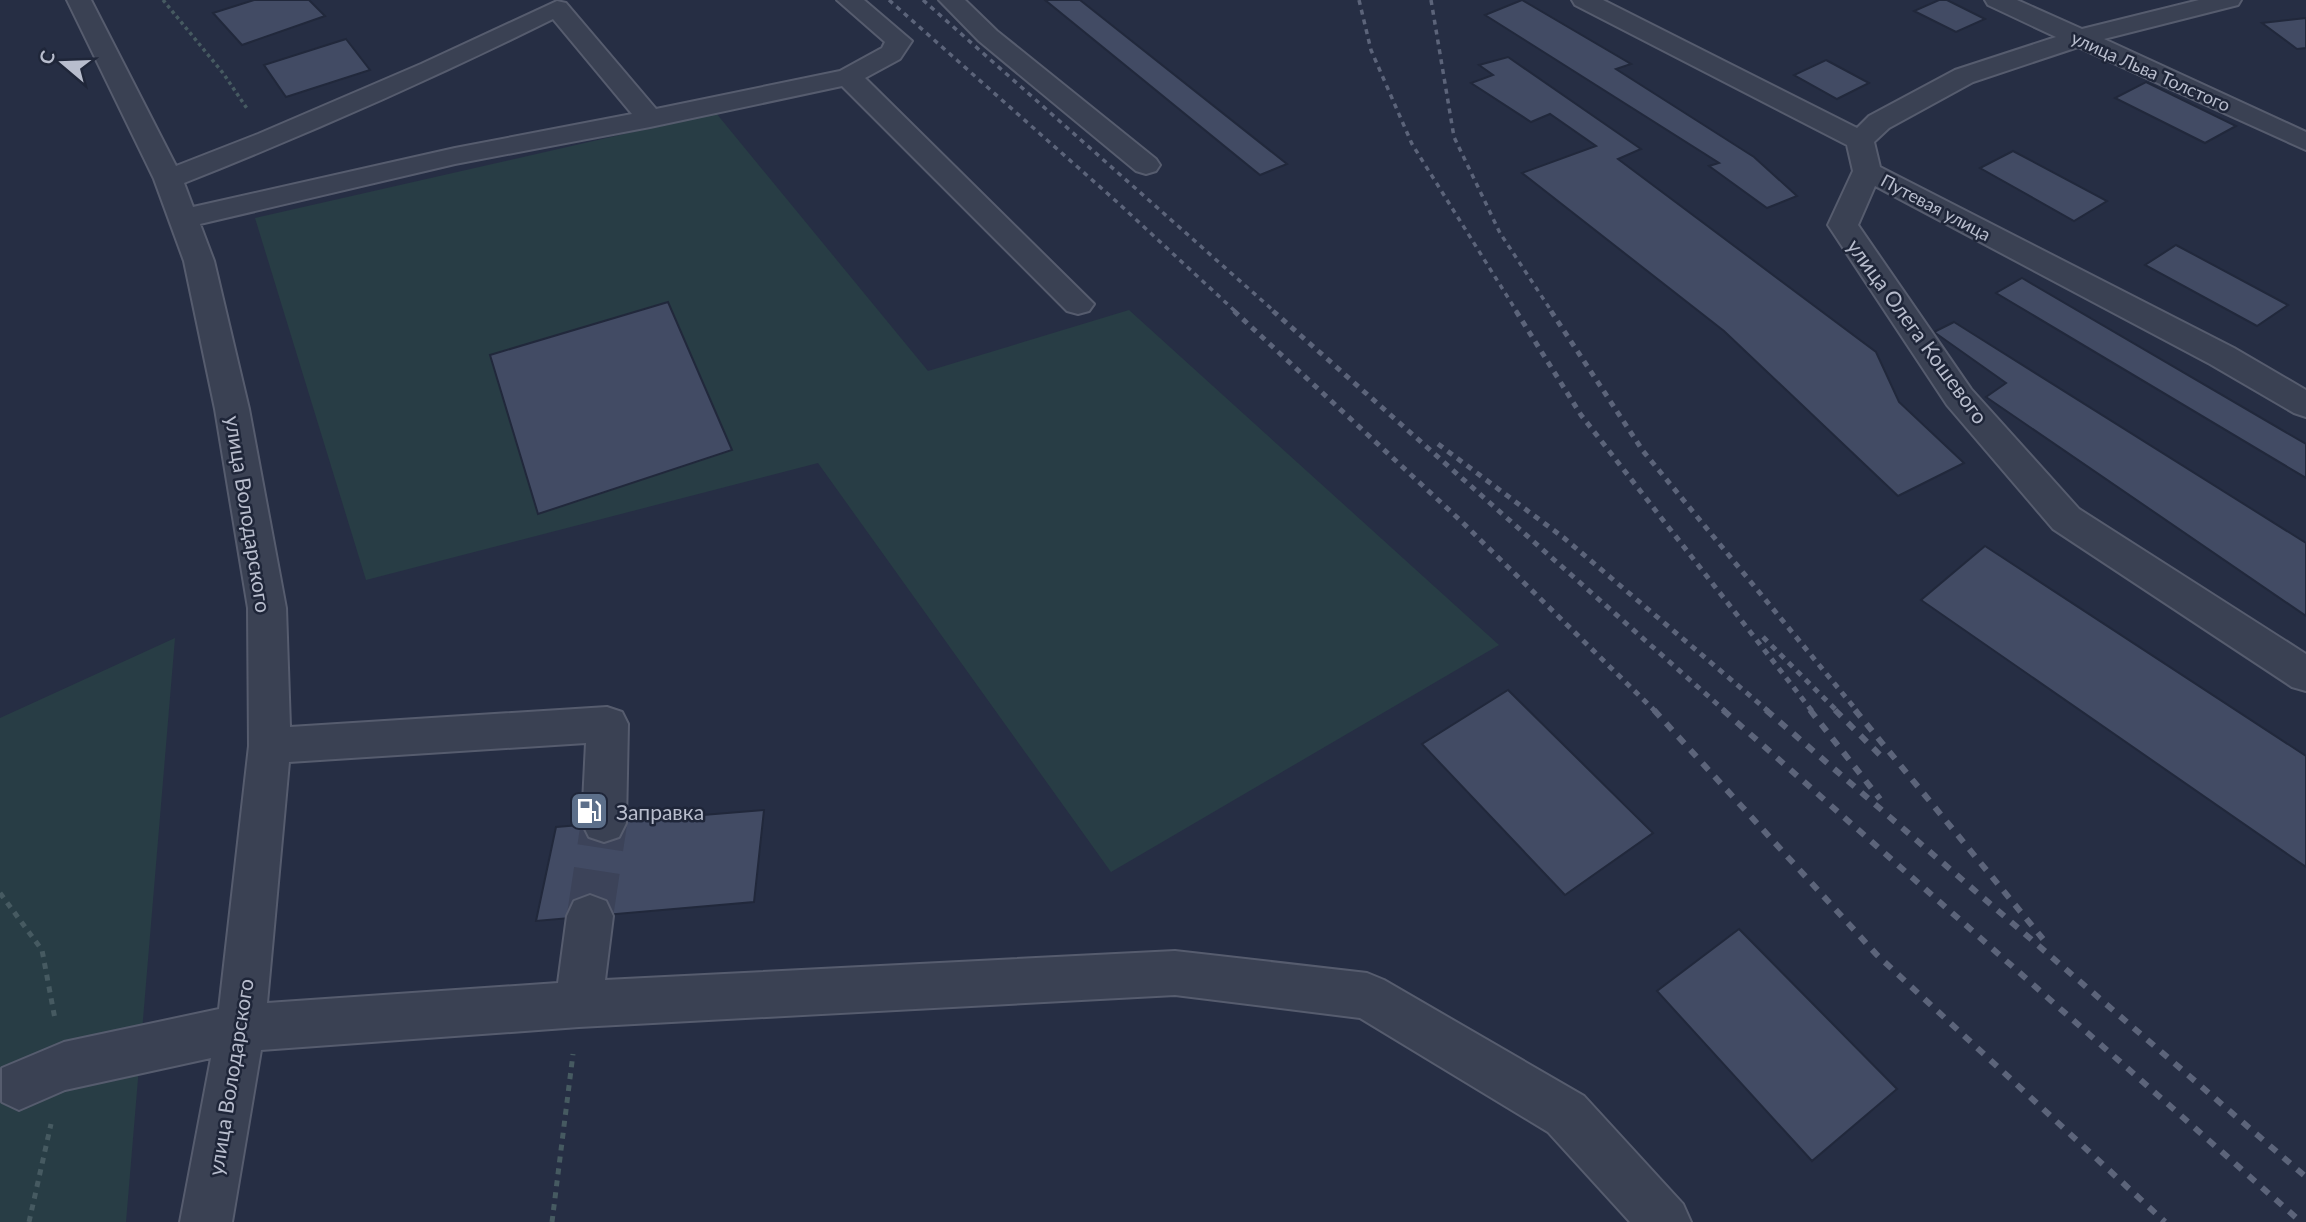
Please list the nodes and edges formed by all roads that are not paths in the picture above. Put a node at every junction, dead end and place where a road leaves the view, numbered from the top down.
1 (79, 0) edge
2 (849, 0) edge
3 (951, 0) edge
4 (1584, 0) edge
5 (1997, 0) edge
6 (2229, 0) edge
7 (2078, 38) junction
8 (848, 77) junction
9 (629, 94) junction
10 (650, 119) junction
11 (2306, 142) edge
12 (455, 156) junction
13 (1864, 156) junction
14 (1146, 165) dead end
15 (168, 179) junction
16 (183, 219) junction
17 (1078, 304) dead end
18 (2306, 404) edge
19 (2306, 675) edge
20 (270, 746) junction
21 (604, 823) tunnel mouth
22 (590, 916) tunnel mouth
23 (579, 1004) junction
24 (241, 1028) junction
25 (19, 1085) dead end
26 (206, 1222) edge
27 (1665, 1222) edge

1 - 15 street, улица Володарского
2 - 8 street
3 - 14 street
4 - 13 street, Путевая улица
5 - 7 street, улица Льва Толстого
6 - 7 street, улица Олега Кошевого
7 - 11 street, улица Льва Толстого
7 - 13 street, улица Олега Кошевого
8 - 10 street
8 - 17 street
9 - 10 street
9 - 12 street
9 - 15 street
10 - 12 street
12 - 16 street
13 - 18 street, Путевая улица
13 - 19 street, улица Олега Кошевого
15 - 16 street, улица Володарского
16 - 20 street, улица Володарского
20 - 21 street
20 - 24 street, улица Володарского
22 - 23 street
23 - 24 street
23 - 27 street
24 - 25 street
24 - 26 street, улица Володарского

